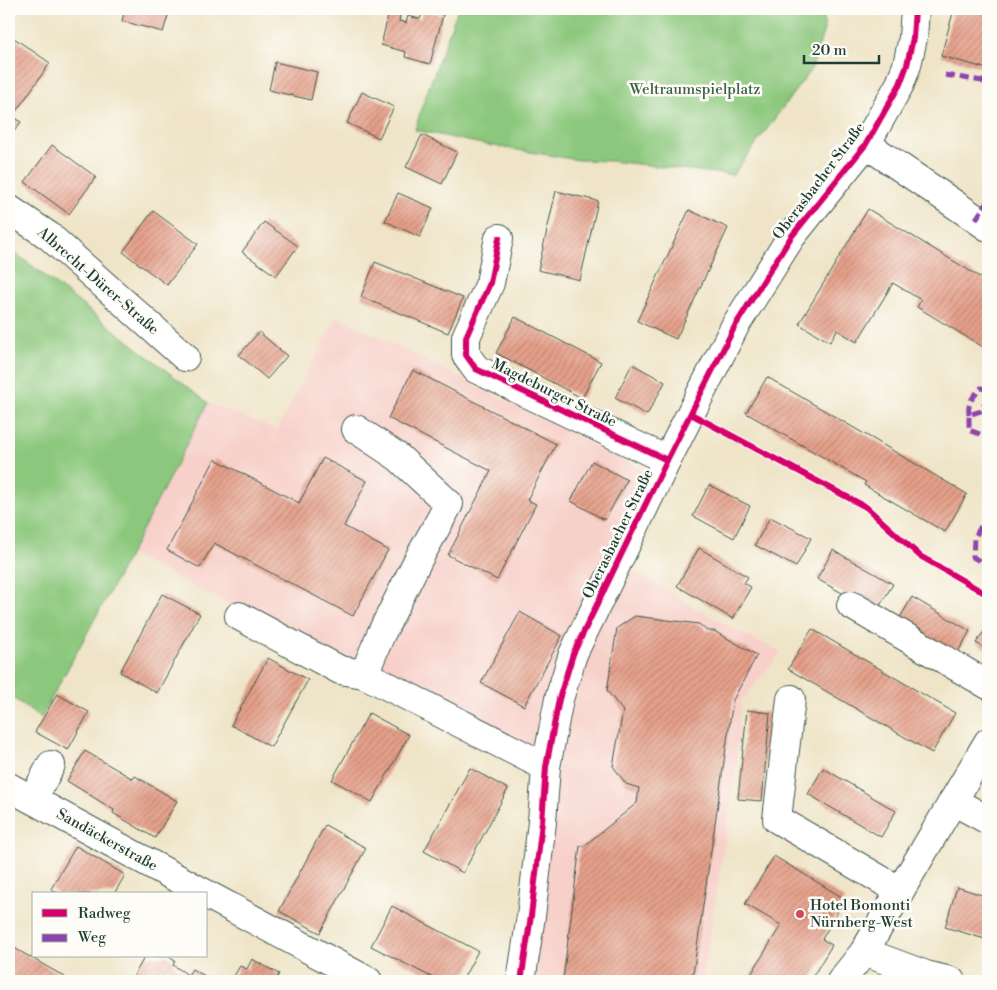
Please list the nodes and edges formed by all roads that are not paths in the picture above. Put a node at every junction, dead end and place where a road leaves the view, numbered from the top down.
1 (915, 9) edge
2 (866, 144) junction
3 (9, 209) edge
4 (988, 227) edge
5 (499, 238) dead end
6 (185, 357) dead end
7 (356, 428) dead end
8 (667, 460) junction
9 (851, 605) dead end
10 (239, 616) dead end
11 (364, 674) junction
12 (988, 685) edge
13 (791, 699) dead end
14 (988, 742) edge
15 (51, 765) dead end
16 (546, 767) junction
17 (9, 787) edge
18 (33, 800) junction
19 (953, 801) junction
20 (988, 820) edge
21 (900, 890) junction
22 (203, 892) edge
23 (208, 895) edge
24 (864, 952) junction
25 (934, 979) edge
26 (368, 981) edge
27 (521, 981) edge
28 (840, 981) edge

1 - 2 street, Oberasbacher Straße
2 - 4 street
2 - 8 street, Oberasbacher Straße
3 - 6 street, Albrecht-Dürer-Straße
5 - 8 street, Magdeburger Straße
7 - 11 street
8 - 16 street, Oberasbacher Straße
9 - 12 street
10 - 11 street
11 - 16 street
13 - 21 street
14 - 19 street
15 - 18 street
16 - 27 street, Oberasbacher Straße
17 - 18 street, Sandäckerstraße
18 - 22 street, Sandäckerstraße
19 - 20 street
19 - 21 street
21 - 24 street
23 - 26 street, Sandäckerstraße
24 - 25 street
24 - 28 street

